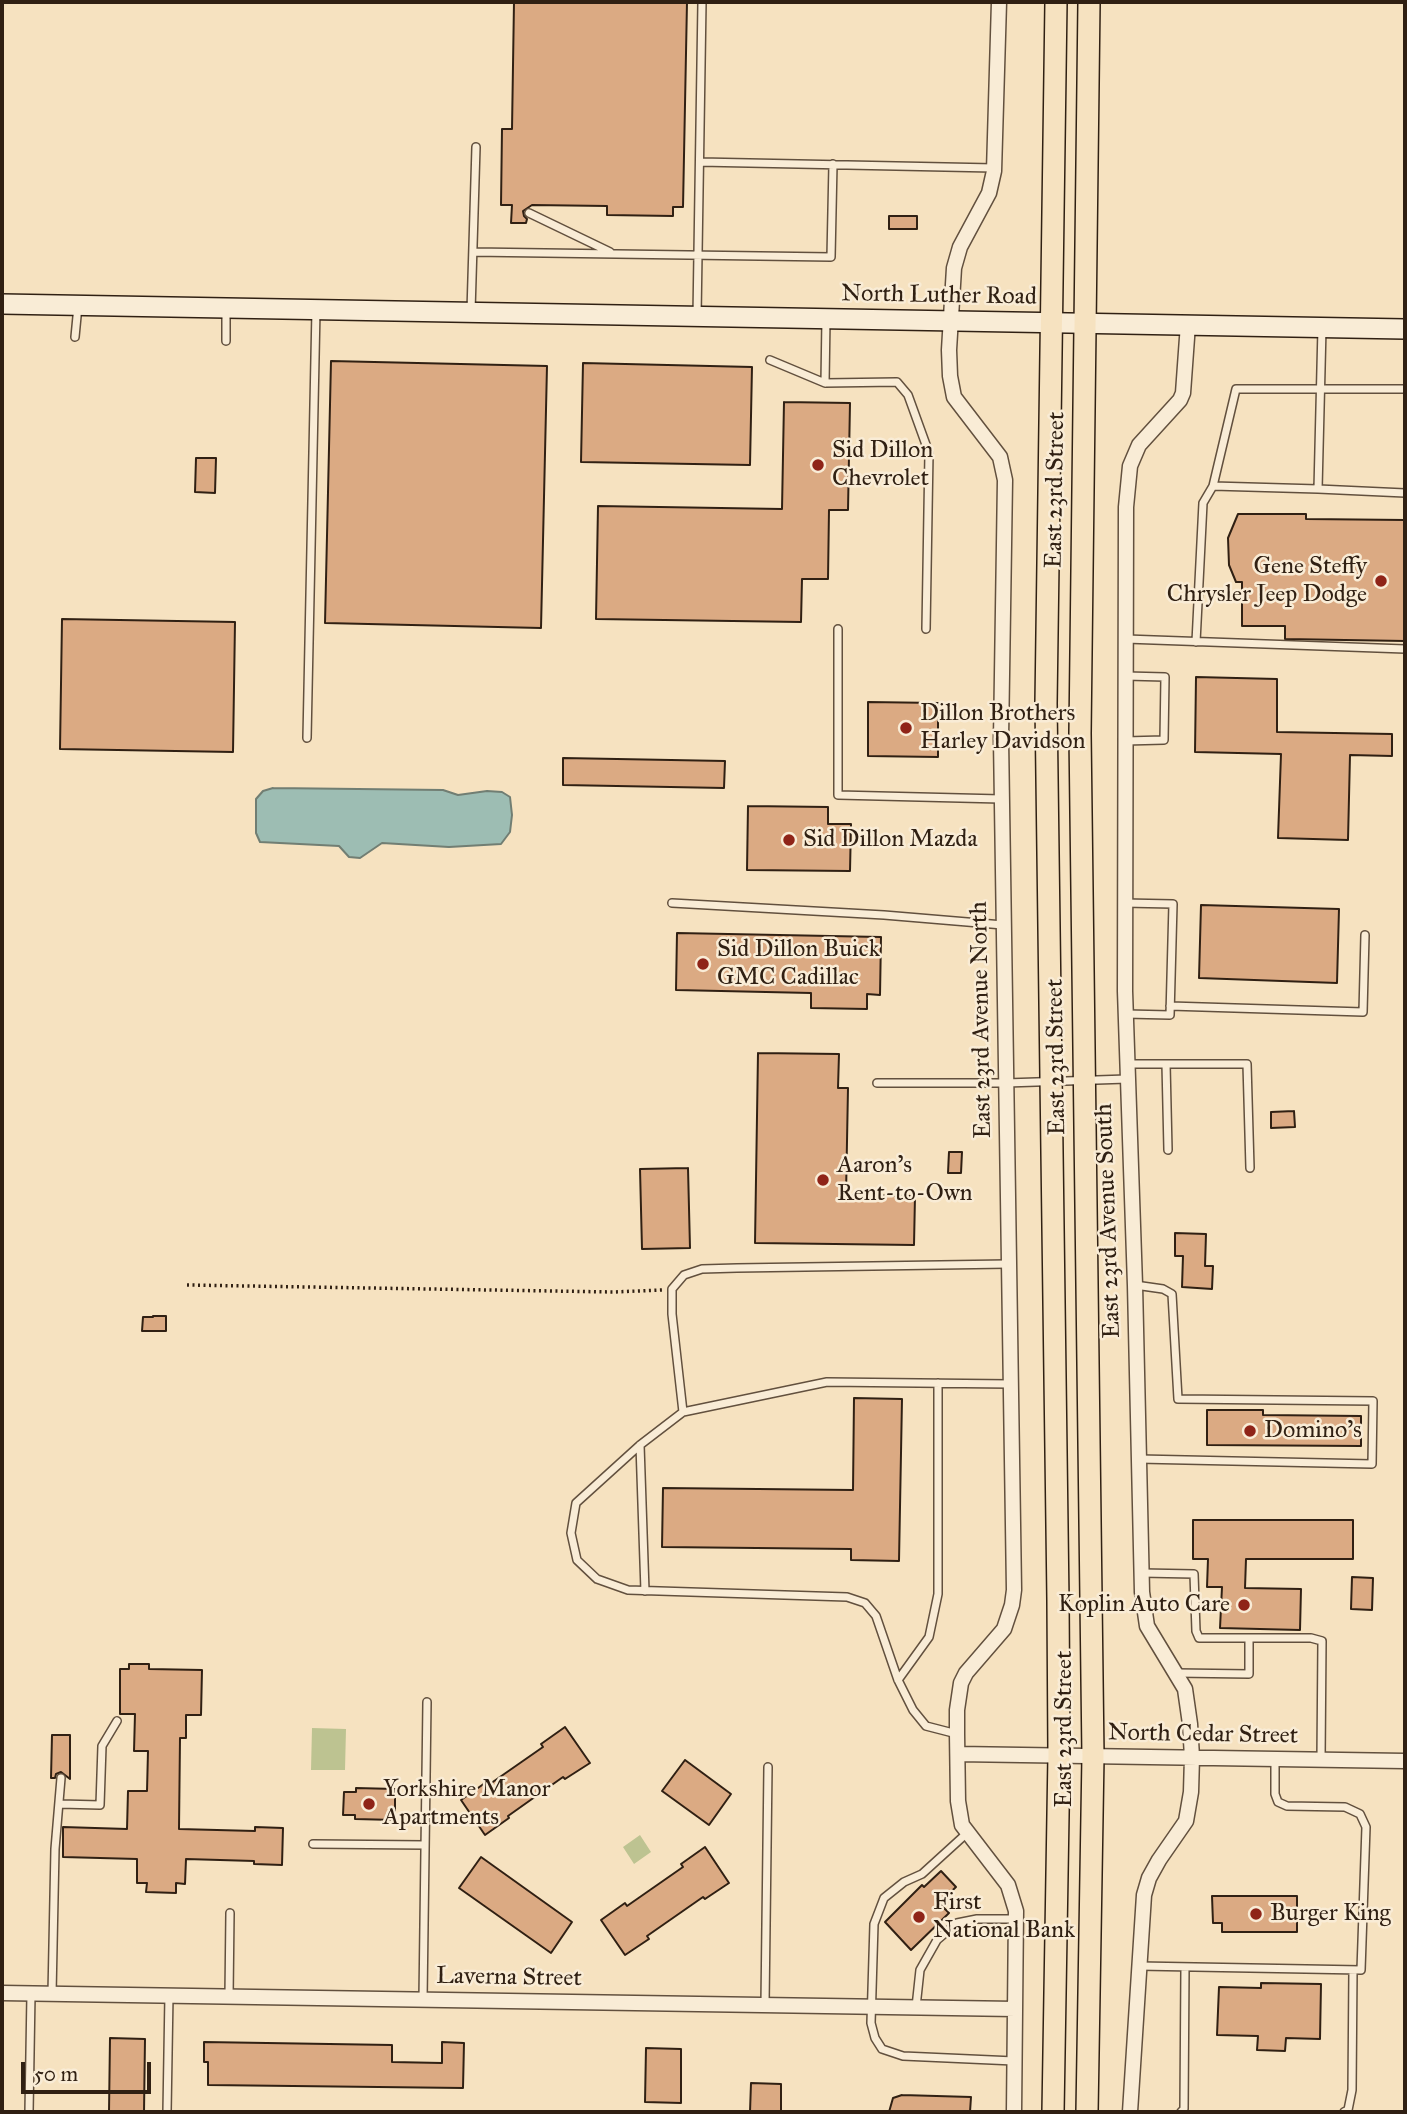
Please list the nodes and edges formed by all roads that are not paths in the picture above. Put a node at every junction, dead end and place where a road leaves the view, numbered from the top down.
1 (702, 2) edge
2 (999, 2) edge
3 (1056, 2) edge
4 (1089, 2) edge
5 (476, 147) dead end
6 (700, 162) junction
7 (833, 164) junction
8 (994, 168) junction
9 (529, 213) dead end
10 (473, 252) junction
11 (613, 254) junction
12 (698, 256) junction
13 (2, 304) edge
14 (78, 305) junction
15 (226, 308) junction
16 (316, 309) junction
17 (471, 312) junction
18 (698, 317) junction
19 (826, 318) junction
20 (950, 321) junction
21 (1050, 322) junction
22 (1084, 322) junction
23 (1188, 324) junction
24 (1322, 327) junction
25 (1405, 329) edge
26 (75, 337) dead end
27 (226, 341) dead end
28 (770, 360) dead end
29 (825, 383) junction
30 (1321, 388) junction
31 (1405, 389) edge
32 (1213, 486) junction
33 (1318, 489) junction
34 (1405, 493) edge
35 (838, 629) dead end
36 (926, 629) dead end
37 (1125, 639) junction
38 (1196, 642) junction
39 (1405, 649) edge
40 (1124, 676) junction
41 (307, 738) dead end
42 (1124, 741) junction
43 (1001, 799) junction
44 (672, 903) dead end
45 (1125, 903) junction
46 (1003, 925) junction
47 (1365, 935) dead end
48 (1170, 1006) junction
49 (1126, 1014) junction
50 (1166, 1064) junction
51 (1127, 1071) junction
52 (1083, 1080) junction
53 (1050, 1081) junction
54 (877, 1083) dead end
55 (1006, 1083) junction
56 (1168, 1150) dead end
57 (1250, 1168) dead end
58 (1009, 1264) junction
59 (1135, 1285) junction
60 (939, 1383) junction
61 (1010, 1384) junction
62 (683, 1412) junction
63 (640, 1445) junction
64 (1138, 1459) junction
65 (1142, 1573) junction
66 (645, 1591) junction
67 (1250, 1639) junction
68 (1177, 1673) junction
69 (898, 1679) junction
70 (427, 1702) dead end
71 (117, 1721) dead end
72 (957, 1734) junction
73 (958, 1754) junction
74 (1059, 1755) junction
75 (1093, 1756) junction
76 (1192, 1757) junction
77 (1275, 1758) junction
78 (1321, 1759) junction
79 (1405, 1761) edge
80 (768, 1767) dead end
81 (61, 1778) dead end
82 (60, 1804) junction
83 (966, 1834) junction
84 (313, 1844) dead end
85 (425, 1845) junction
86 (230, 1913) dead end
87 (1016, 1919) junction
88 (1138, 1966) junction
89 (1185, 1967) junction
90 (1353, 1970) junction
91 (2, 1993) edge
92 (31, 1993) junction
93 (52, 1994) junction
94 (169, 1995) junction
95 (229, 1996) junction
96 (423, 1999) junction
97 (765, 2004) junction
98 (870, 2006) junction
99 (916, 2007) junction
100 (1015, 2009) junction
101 (1014, 2061) junction
102 (29, 2112) edge
103 (166, 2112) edge
104 (1014, 2112) edge
105 (1053, 2112) edge
106 (1087, 2112) edge
107 (1130, 2112) edge
108 (1181, 2112) edge
109 (1344, 2112) edge

1 - 6 lane
2 - 8 street, East 23rd Avenue North
3 - 21 main road, East 23rd Street
4 - 22 main road, East 23rd Street
5 - 10 lane
6 - 7 lane
6 - 12 lane
7 - 8 lane
7 - 12 lane
8 - 20 street, East 23rd Avenue North
9 - 11 lane
10 - 11 lane
10 - 17 lane
11 - 12 lane
12 - 18 lane
13 - 14 street
14 - 15 street, North Luther Road
14 - 26 lane
15 - 16 street, North Luther Road
15 - 27 lane
16 - 17 street, North Luther Road
16 - 41 lane
17 - 18 street, North Luther Road
18 - 19 street, North Luther Road
19 - 20 street, North Luther Road
19 - 29 lane
20 - 21 street, North Luther Road
20 - 43 street, East 23rd Avenue North
21 - 22 street, North Luther Road
21 - 53 main road, East 23rd Street
22 - 23 street, North Luther Road
22 - 52 main road, East 23rd Street
23 - 24 street, North Luther Road
23 - 37 street, East 23rd Avenue South
24 - 25 street, North Luther Road
24 - 30 lane
28 - 29 lane
29 - 36 lane
30 - 31 lane
30 - 32 lane
30 - 33 lane
32 - 33 lane
32 - 38 lane
33 - 34 lane
35 - 43 lane
37 - 38 lane
37 - 40 street, East 23rd Avenue South
38 - 39 lane
40 - 42 street, East 23rd Avenue South
40 - 42 lane
42 - 45 street, East 23rd Avenue South
43 - 46 street, East 23rd Avenue North
44 - 46 lane
45 - 48 lane
45 - 49 street, East 23rd Avenue South
46 - 55 street, East 23rd Avenue North
47 - 48 lane
48 - 49 lane
49 - 51 street, East 23rd Avenue South
50 - 51 lane
50 - 56 lane
50 - 57 lane
51 - 52 lane
51 - 59 street, East 23rd Avenue South
52 - 53 lane
52 - 75 main road, East 23rd Street
53 - 55 lane
53 - 74 main road, East 23rd Street
54 - 55 lane
55 - 58 street, East 23rd Avenue North
58 - 61 street, East 23rd Avenue North
58 - 62 lane
59 - 64 street, East 23rd Avenue South
59 - 64 lane
60 - 61 lane
60 - 62 lane
60 - 69 lane
61 - 72 street, East 23rd Avenue North
62 - 63 lane
63 - 66 lane
63 - 66 lane
64 - 65 street, East 23rd Avenue South
65 - 67 lane
65 - 68 street, East 23rd Avenue South
66 - 69 lane
67 - 68 lane
67 - 78 lane
68 - 76 street, East 23rd Avenue South
69 - 72 lane
70 - 85 lane
71 - 82 lane
72 - 73 street, East 23rd Avenue North
73 - 74 street, North Cedar Street
73 - 83 street, East 23rd Avenue North
74 - 75 street, North Cedar Street
74 - 105 main road, East 23rd Street
75 - 76 street, North Cedar Street
75 - 106 main road, East 23rd Street
76 - 77 street, North Cedar Street
76 - 88 street, East 23rd Avenue South
77 - 78 street, North Cedar Street
77 - 90 lane
78 - 79 street, North Cedar Street
80 - 97 lane
81 - 82 lane
82 - 93 lane
83 - 87 street, East 23rd Avenue North
83 - 98 lane
84 - 85 lane
85 - 96 lane
86 - 95 lane
87 - 99 lane
87 - 100 street, East 23rd Avenue North
88 - 89 lane
88 - 107 street, East 23rd Avenue South
89 - 90 lane
89 - 108 lane
90 - 109 lane
91 - 92 street, Laverna Street
92 - 93 street, Laverna Street
92 - 102 lane
93 - 94 street, Laverna Street
94 - 95 street, Laverna Street
94 - 103 lane
95 - 96 street, Laverna Street
96 - 97 street, Laverna Street
97 - 98 street, Laverna Street
98 - 99 street, Laverna Street
98 - 101 lane
99 - 100 street, Laverna Street
100 - 101 street, East 23rd Avenue North
101 - 104 street, East 23rd Avenue North

